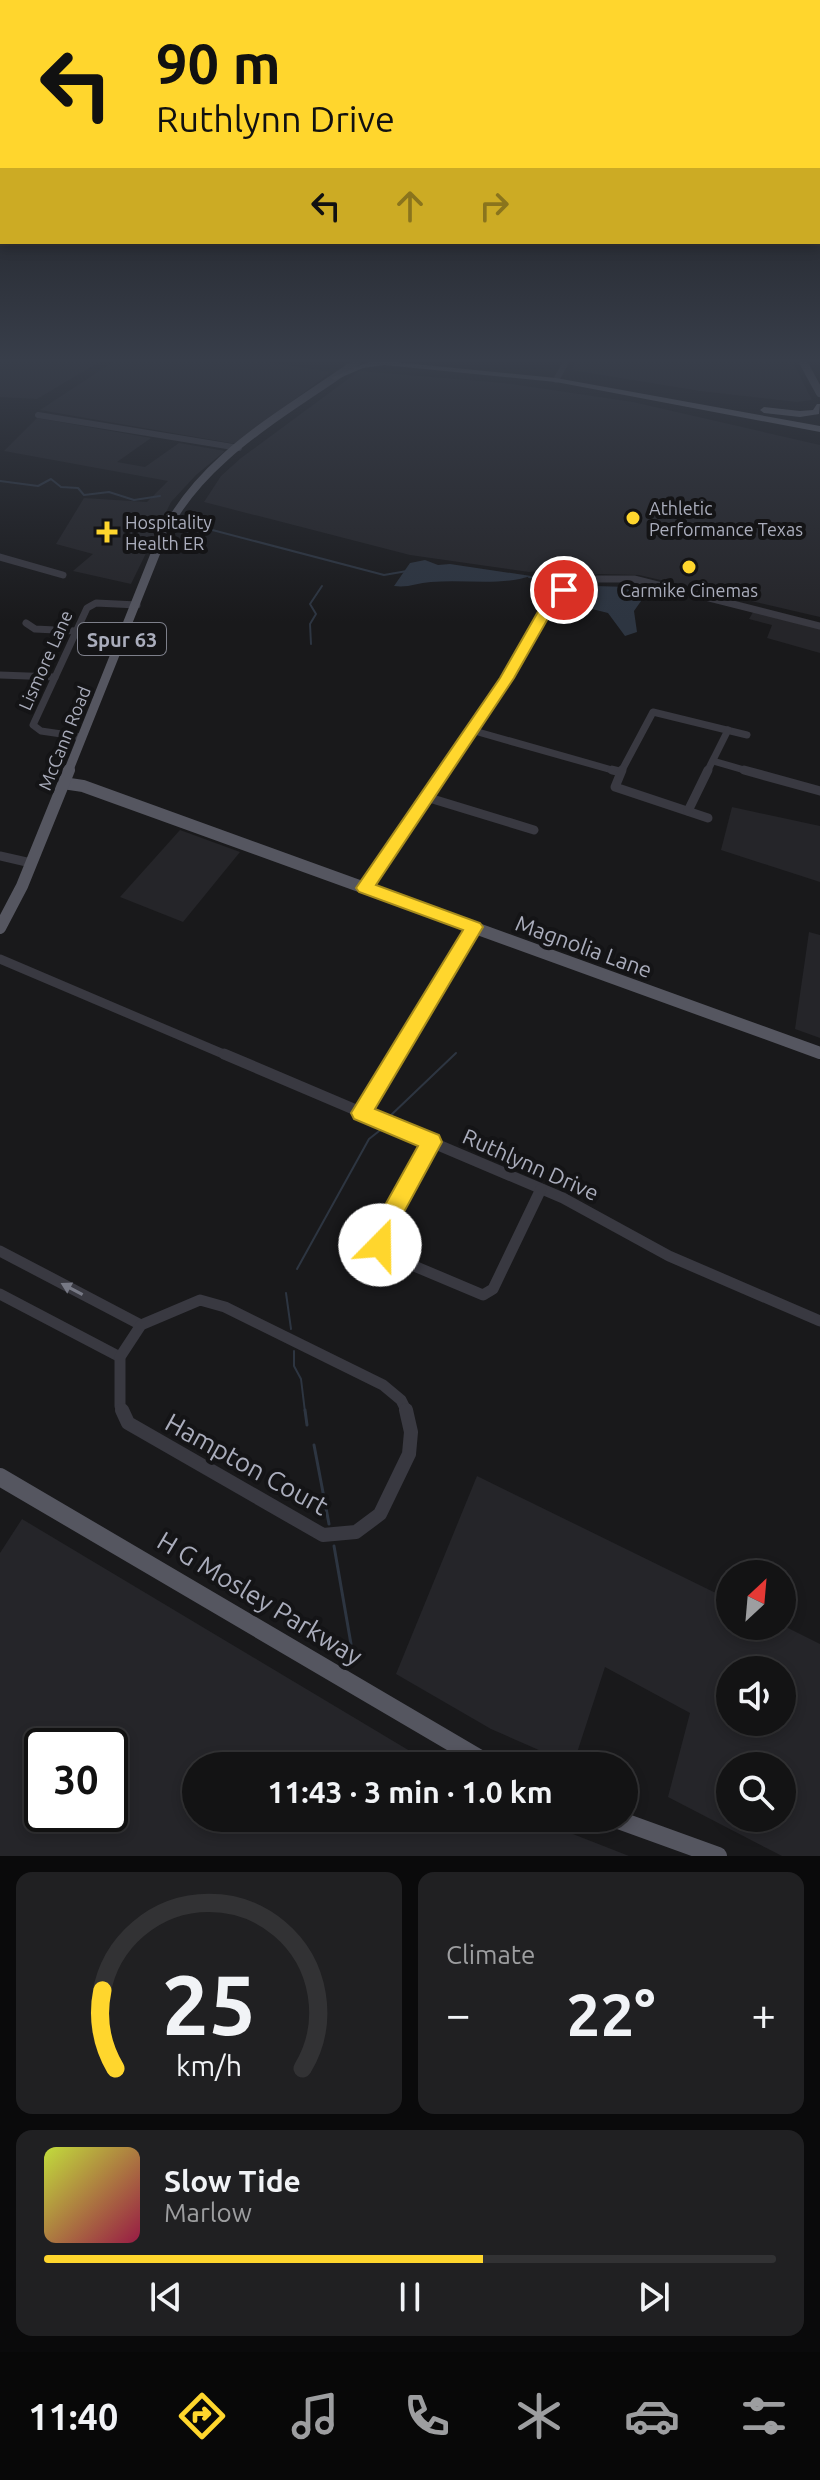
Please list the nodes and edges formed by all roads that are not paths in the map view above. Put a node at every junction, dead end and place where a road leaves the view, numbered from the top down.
1 (239, 448) edge
2 (0, 557) edge
3 (63, 575) dead end
4 (137, 605) junction
5 (26, 623) dead end
6 (820, 623) edge
7 (76, 631) junction
8 (0, 675) edge
9 (55, 677) junction
10 (471, 730) junction
11 (728, 730) junction
12 (747, 735) dead end
13 (82, 737) junction
14 (713, 761) junction
15 (620, 772) junction
16 (63, 783) junction
17 (820, 791) edge
18 (426, 797) junction
19 (688, 811) junction
20 (708, 818) dead end
21 (534, 830) dead end
22 (0, 856) edge
23 (31, 863) junction
24 (365, 888) junction
25 (474, 927) junction
26 (0, 928) edge
27 (0, 959) edge
28 (820, 1053) edge
29 (361, 1113) junction
30 (431, 1142) junction
31 (541, 1189) junction
32 (0, 1251) edge
33 (0, 1294) edge
34 (820, 1321) edge
35 (141, 1325) junction
36 (120, 1357) junction
37 (0, 1477) edge
38 (468, 1752) edge
39 (638, 1827) edge
40 (718, 1856) edge

1 - 4 main road, McCann Road / Spur 63
2 - 3 street
4 - 7 street, Lismore Lane
4 - 13 main road, McCann Road / Spur 63
5 - 7 street
6 - 10 street
7 - 9 street, Lismore Lane
8 - 9 street
9 - 13 street, Lismore Lane
10 - 15 street
10 - 18 street
11 - 12 street
11 - 14 street
11 - 15 street
13 - 16 main road, McCann Road / Spur 63
14 - 17 street
14 - 19 street
15 - 19 street
16 - 23 main road, McCann Road / Spur 63
16 - 24 main road, Magnolia Lane
18 - 21 street
18 - 24 street
19 - 20 street
22 - 23 street
23 - 26 main road, McCann Road / Spur 63
24 - 25 main road, Magnolia Lane
25 - 28 main road, Magnolia Lane
25 - 29 street
27 - 29 street, Ruthlynn Drive
29 - 30 street, Ruthlynn Drive
30 - 31 street, Ruthlynn Drive
30 - 31 street
31 - 34 street, Ruthlynn Drive
35 -> 32 street
33 - 36 street
35 - 36 street
35 - 36 street, Hampton Court
37 - 38 main road, H G Mosley Parkway
39 - 40 main road

